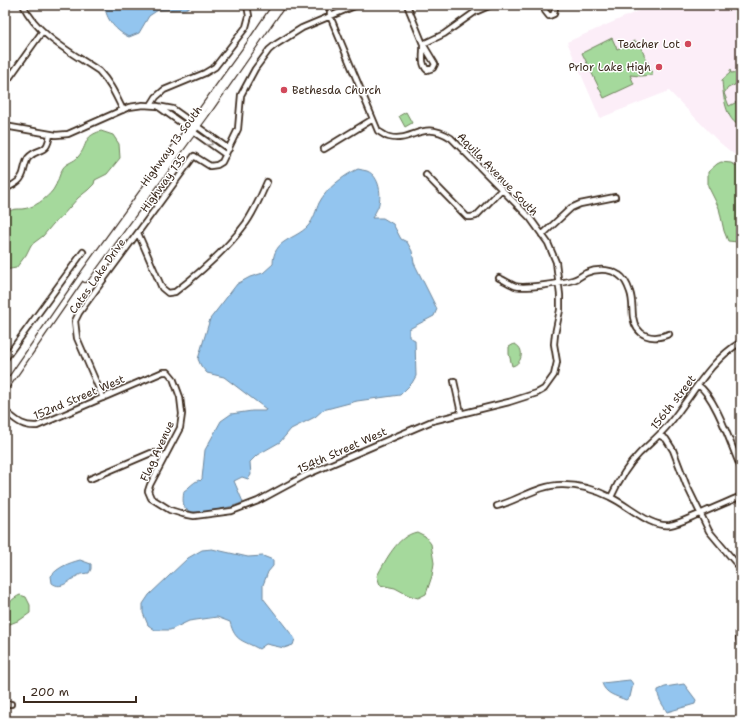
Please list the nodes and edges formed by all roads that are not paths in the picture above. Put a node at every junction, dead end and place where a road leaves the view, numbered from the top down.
1 (23, 5) edge
2 (247, 5) edge
3 (276, 5) edge
4 (282, 5) edge
5 (330, 5) edge
6 (357, 5) edge
7 (407, 5) edge
8 (491, 5) edge
9 (546, 5) edge
10 (554, 5) edge
11 (330, 16) junction
12 (42, 32) junction
13 (423, 44) junction
14 (5, 84) edge
15 (151, 106) junction
16 (157, 106) junction
17 (123, 110) junction
18 (373, 119) junction
19 (195, 124) junction
20 (5, 126) edge
21 (191, 130) junction
22 (50, 134) junction
23 (229, 149) junction
24 (324, 149) dead end
25 (226, 155) junction
26 (426, 174) dead end
27 (267, 182) dead end
28 (5, 189) edge
29 (502, 190) junction
30 (615, 197) dead end
31 (138, 233) junction
32 (542, 235) junction
33 (83, 252) dead end
34 (499, 278) dead end
35 (559, 284) junction
36 (669, 334) dead end
37 (741, 342) edge
38 (5, 359) edge
39 (163, 372) joint
40 (454, 381) dead end
41 (698, 385) junction
42 (5, 388) edge
43 (544, 388) joint
44 (103, 398) junction
45 (5, 411) edge
46 (461, 413) junction
47 (659, 435) junction
48 (164, 458) junction
49 (741, 468) edge
50 (90, 479) dead end
51 (741, 496) edge
52 (610, 497) junction
53 (151, 498) joint
54 (497, 506) dead end
55 (700, 513) junction
56 (741, 569) edge
57 (741, 619) edge
58 (741, 646) edge
59 (5, 704) edge
60 (12, 704) dead end

1 - 12 street
2 - 15 street
3 - 19 main road, Highway 13 South
4 - 19 main road, Highway 13 South
5 - 11 street
6 - 11 street, Highway 135
7 - 13 street
8 - 13 street
9 - 10 street
11 - 18 street, Aquila Avenue South
11 - 23 street, Highway 135
12 - 14 street
12 - 17 street
13 - 13 street
15 - 16 street
15 - 17 street
16 - 19 street
16 - 21 street
17 - 22 street
18 - 24 street
18 - 29 street, Aquila Avenue South
19 - 21 main road, Highway 13 South
19 - 23 street
20 - 22 street
21 -> 25 street
21 - 42 main road, Highway 13 South
22 - 28 street
23 - 25 street, Highway 135
25 - 31 street, Highway 135
26 - 29 street
27 - 31 street
29 - 32 street, Aquila Avenue South
30 - 32 street
31 - 44 street, Cates Lake Drive
32 - 35 street, Aquila Avenue South
33 - 38 street
34 - 35 street
35 - 36 street
35 - 43 street, Aquila Avenue South
37 - 41 street, 156th street
39 - 44 street, 152nd Street West
39 - 48 street, Flag Avenue
40 - 46 street
41 - 47 street, 156th street
41 - 49 street
43 - 46 street, 154th Street West
44 - 45 street, 152nd Street West
46 - 53 street, 154th Street West
47 - 52 street, 156th street
47 - 55 street
48 - 50 street
48 - 53 street, Flag Avenue
51 - 55 street
52 - 54 street
52 - 55 street
55 - 56 street
57 - 58 street
59 - 60 street

